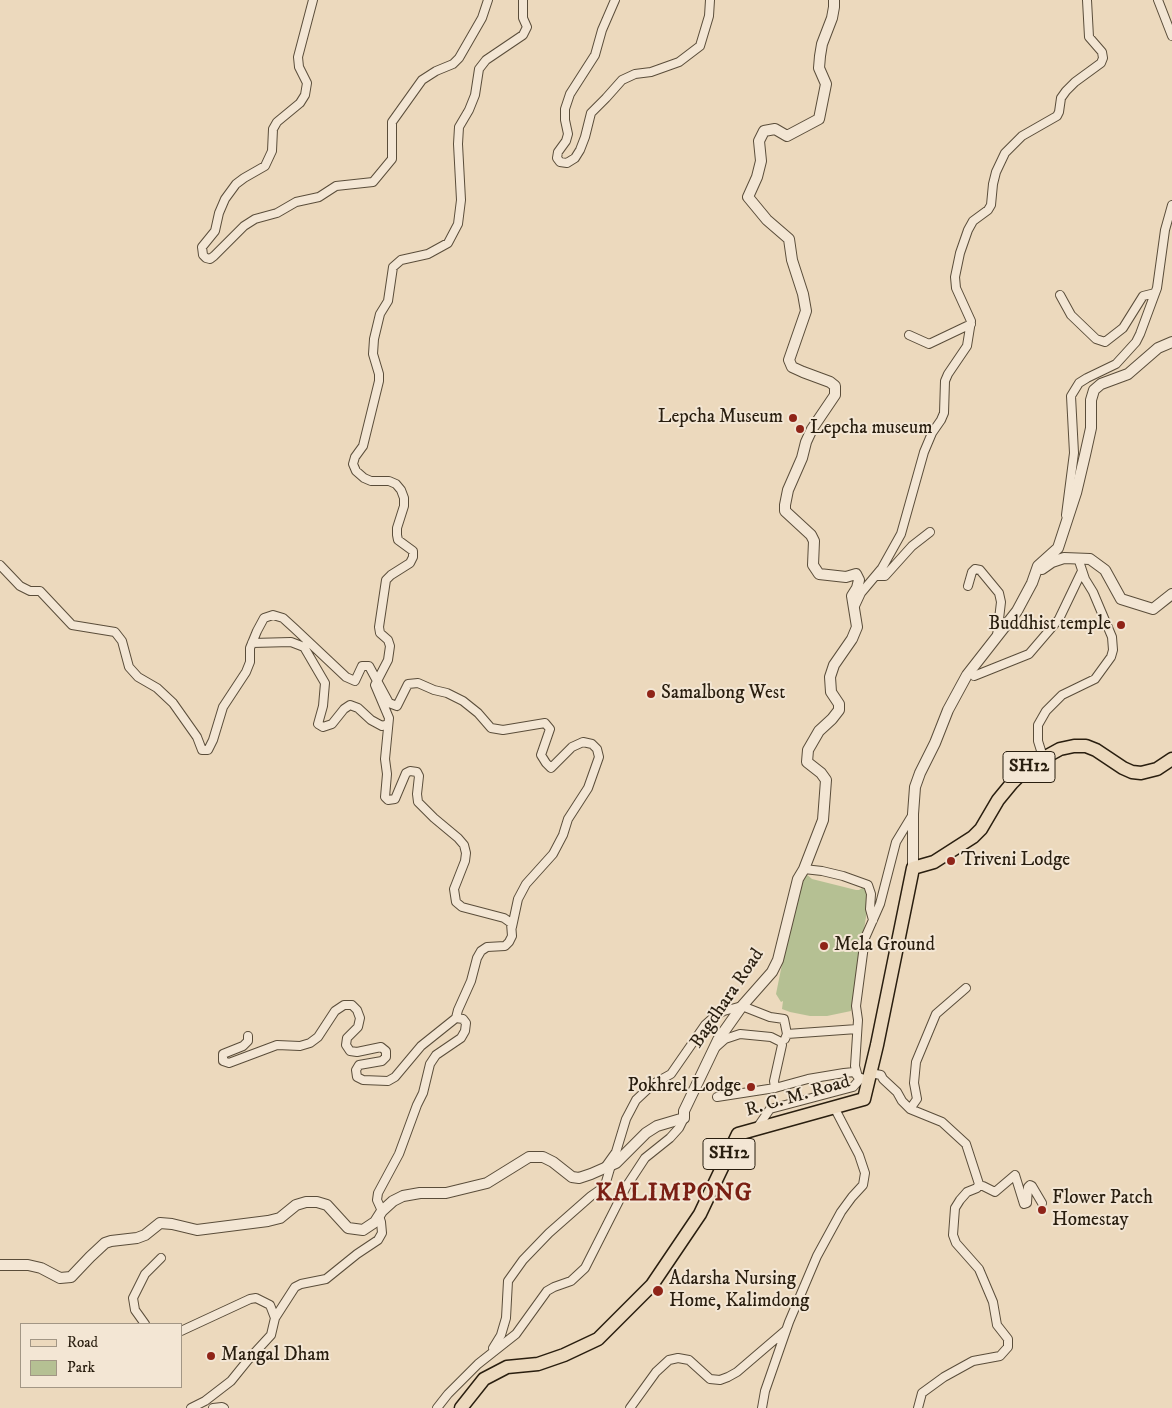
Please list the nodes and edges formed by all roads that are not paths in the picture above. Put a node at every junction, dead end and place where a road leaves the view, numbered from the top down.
1 (314, 0) edge
2 (488, 0) edge
3 (523, 0) edge
4 (615, 0) edge
5 (710, 0) edge
6 (834, 0) edge
7 (1087, 0) edge
8 (1158, 0) edge
9 (1172, 36) edge
10 (1172, 205) edge
11 (1155, 293) junction
12 (1060, 295) dead end
13 (971, 324) junction
14 (910, 335) dead end
15 (1172, 342) edge
16 (930, 532) dead end
17 (1064, 532) junction
18 (1078, 558) junction
19 (0, 565) edge
20 (1082, 571) junction
21 (876, 576) junction
22 (1034, 576) junction
23 (968, 586) dead end
24 (1172, 594) edge
25 (854, 608) junction
26 (997, 638) junction
27 (252, 642) junction
28 (974, 676) dead end
29 (376, 680) junction
30 (388, 724) junction
31 (1043, 757) junction
32 (1172, 759) edge
33 (913, 814) junction
34 (913, 868) junction
35 (804, 870) junction
36 (873, 920) junction
37 (512, 929) junction
38 (966, 988) dead end
39 (742, 1006) junction
40 (456, 1018) junction
41 (857, 1029) junction
42 (787, 1034) junction
43 (248, 1036) dead end
44 (782, 1045) junction
45 (711, 1052) junction
46 (864, 1077) junction
47 (774, 1088) junction
48 (718, 1097) dead end
49 (834, 1107) junction
50 (910, 1109) junction
51 (684, 1118) junction
52 (756, 1129) junction
53 (608, 1167) junction
54 (978, 1186) junction
55 (1042, 1203) dead end
56 (381, 1214) junction
57 (161, 1258) dead end
58 (0, 1264) edge
59 (275, 1318) junction
60 (144, 1323) edge
61 (786, 1330) junction
62 (182, 1331) edge
63 (490, 1353) junction
64 (191, 1408) edge
65 (213, 1408) edge
66 (224, 1408) edge
67 (436, 1408) edge
68 (461, 1408) edge
69 (630, 1408) edge
70 (762, 1408) edge
71 (918, 1408) edge

1 - 2 street
3 - 29 street
4 - 5 street
6 - 25 street
7 - 13 street
8 - 9 street
10 - 11 street
11 - 12 street
11 - 17 street
13 - 14 street
13 - 21 street
15 - 17 street
16 - 21 street
17 - 22 street
18 - 20 street
18 - 22 street
18 - 24 street
19 - 27 street
20 - 28 street
20 - 31 street
21 - 25 street
22 - 26 street
23 - 26 street
25 - 35 street, Bagdhara Road
26 - 33 street
27 - 29 street
27 - 30 street
29 - 30 street
29 - 37 street
30 - 37 street
31 - 32 main road, SH12
31 - 34 main road, SH12
33 - 34 street
33 - 36 street
34 - 46 main road, R. C. M. Road / SH12
35 - 36 street
35 - 39 street, Bagdhara Road
36 - 41 street
37 - 40 street
38 - 50 street
39 - 42 street
39 - 45 street, Bagdhara Road
39 - 53 street
40 - 43 street
40 - 56 street
41 - 42 street
41 - 46 street
42 - 44 street
44 - 45 street
44 - 47 street
45 - 51 street, Bagdhara Road
46 - 47 street
46 - 49 main road, R. C. M. Road / SH12
46 - 50 street
46 - 52 street
47 - 48 street
49 - 52 main road, R. C. M. Road / SH12
49 - 61 street
50 - 54 street
51 - 53 street
51 - 63 street
52 - 68 main road, R. C. M. Road / SH12
53 - 56 street
53 - 63 street
54 - 55 street
54 - 71 street
56 - 58 street
56 - 59 street
57 - 60 street
59 - 62 street
59 - 64 street
61 - 69 street
61 - 70 street
63 - 67 street
65 - 66 street

